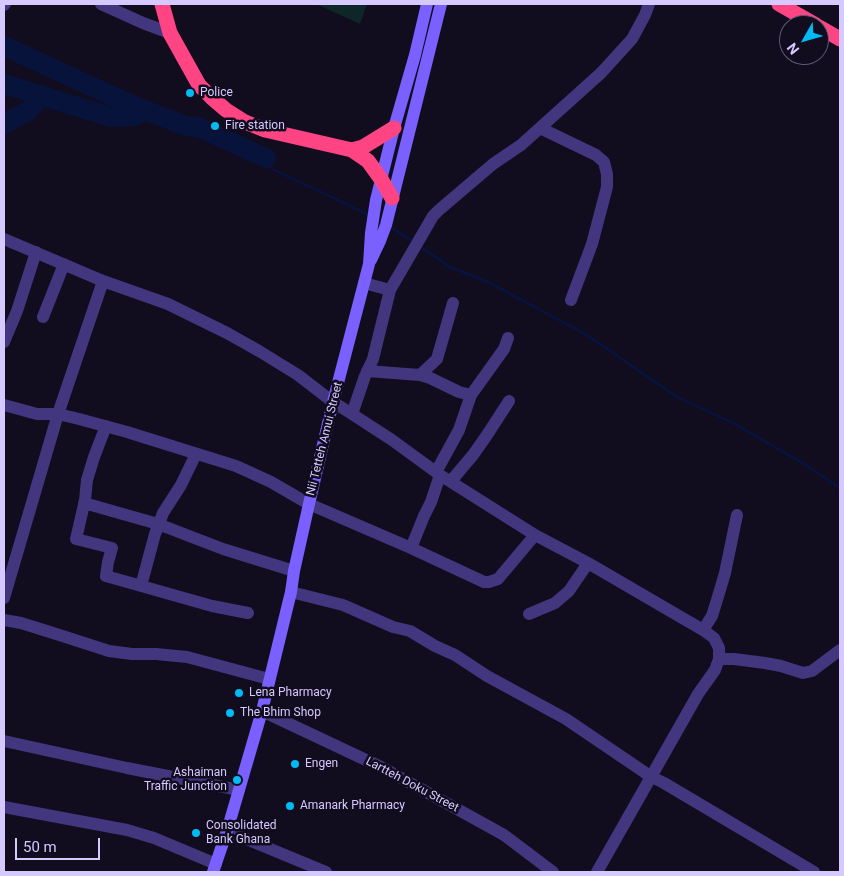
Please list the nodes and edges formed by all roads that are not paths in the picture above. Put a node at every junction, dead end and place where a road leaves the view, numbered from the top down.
1 (100, 4) edge
2 (162, 4) edge
3 (427, 4) edge
4 (441, 4) edge
5 (649, 4) edge
6 (779, 4) edge
7 (798, 15) edge
8 (170, 33) junction
9 (829, 33) edge
10 (840, 39) edge
11 (394, 128) junction
12 (540, 128) junction
13 (352, 150) junction
14 (381, 179) junction
15 (392, 198) junction
16 (4, 238) edge
17 (36, 252) junction
18 (64, 264) junction
19 (368, 264) junction
20 (103, 281) junction
21 (364, 283) junction
22 (390, 290) junction
23 (571, 300) dead end
24 (453, 303) dead end
25 (43, 317) dead end
26 (508, 338) dead end
27 (4, 342) edge
28 (367, 371) junction
29 (420, 375) junction
30 (471, 395) junction
31 (509, 401) dead end
32 (333, 402) junction
33 (4, 405) edge
34 (58, 414) junction
35 (352, 414) junction
36 (106, 426) junction
37 (196, 454) junction
38 (442, 476) junction
39 (84, 503) junction
40 (309, 504) junction
41 (737, 515) dead end
42 (158, 524) junction
43 (535, 535) junction
44 (411, 548) junction
45 (588, 563) junction
46 (294, 571) junction
47 (141, 586) junction
48 (291, 592) junction
49 (4, 598) edge
50 (248, 614) dead end
51 (529, 614) dead end
52 (4, 620) edge
53 (703, 630) junction
54 (840, 650) edge
55 (719, 659) junction
56 (270, 678) junction
57 (262, 711) junction
58 (4, 741) edge
59 (650, 776) junction
60 (239, 790) junction
61 (4, 807) edge
62 (227, 831) junction
63 (214, 868) edge
64 (326, 872) edge
65 (553, 872) edge
66 (597, 872) edge
67 (814, 872) edge

1 - 8 street
2 - 8 highway
3 - 11 main road, Nii Tetteh Amui Street
4 - 15 main road
5 - 12 street
6 - 7 highway
8 - 13 highway
9 - 10 highway
11 - 13 highway
11 - 14 main road, Nii Tetteh Amui Street
12 - 22 street
12 - 23 street
13 - 14 highway
14 - 15 highway
14 - 19 main road, Nii Tetteh Amui Street
15 - 19 main road
16 - 17 street
17 - 18 street
17 - 27 street
18 - 20 street
18 - 25 street
19 - 21 main road, Nii Tetteh Amui Street
20 - 32 street
20 - 34 street
21 - 22 street
21 - 32 main road, Nii Tetteh Amui Street
22 - 28 street
24 - 29 street
26 - 30 street
28 - 29 street
28 - 35 street
29 - 30 street
30 - 38 street
31 - 38 street
32 - 35 street
32 - 40 main road, Nii Tetteh Amui Street
33 - 34 street
34 - 36 street
34 - 49 street
35 - 38 street
36 - 37 street
36 - 39 street
37 - 40 street
37 - 42 street
38 - 43 street
38 - 44 street
39 - 42 street
39 - 47 street
40 - 44 street
40 - 46 main road, Nii Tetteh Amui Street
41 - 53 street
42 - 46 street
42 - 47 street
43 - 44 street
43 - 45 street
45 - 51 street
45 - 53 street
46 - 48 main road, Nii Tetteh Amui Street
47 - 50 street
48 - 56 main road, Nii Tetteh Amui Street
48 - 59 street
52 - 56 street
53 - 55 street
54 - 55 street
55 - 59 street
56 - 57 main road, Nii Tetteh Amui Street
57 - 60 main road, Nii Tetteh Amui Street
57 - 65 street, Lartteh Doku Street
58 - 60 street
59 - 66 street
59 - 67 street
60 - 62 main road, Nii Tetteh Amui Street
61 - 63 street
62 - 63 main road, Nii Tetteh Amui Street
62 - 64 street

